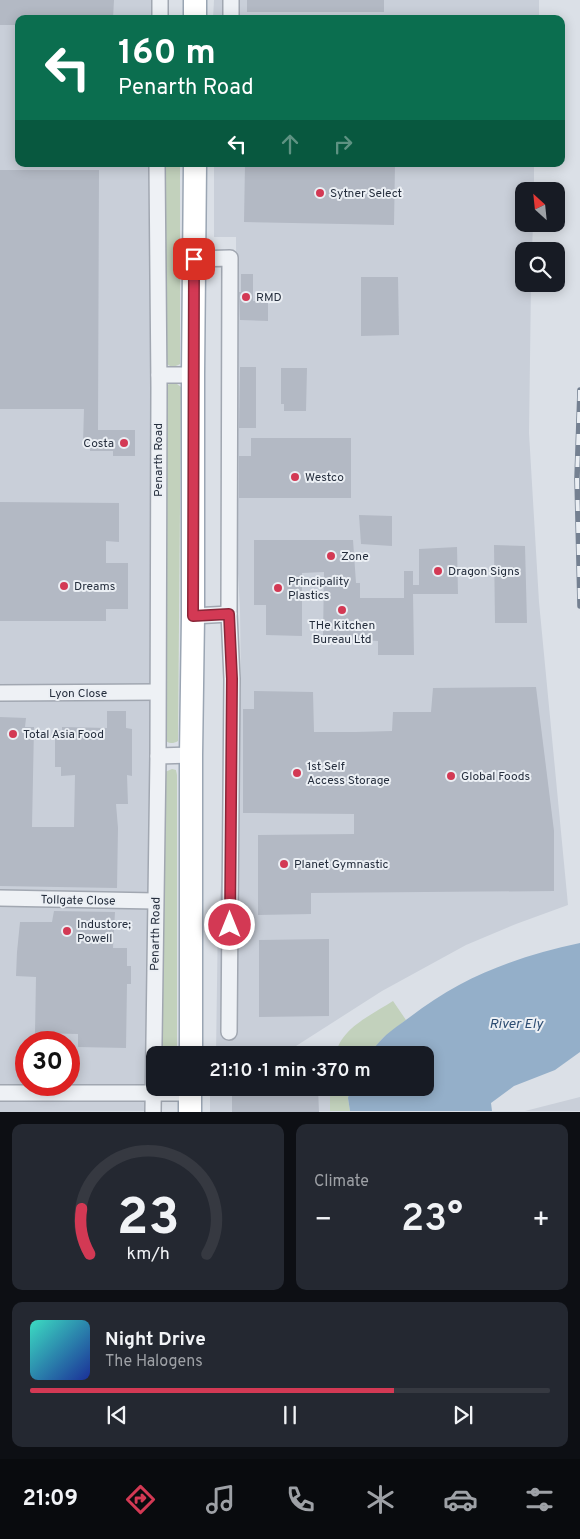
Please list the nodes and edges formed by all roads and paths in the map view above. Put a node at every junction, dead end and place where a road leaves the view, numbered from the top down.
1 (160, 0) edge
2 (195, 0) edge
3 (231, 0) edge
4 (160, 15) edge
5 (195, 15) edge
6 (231, 15) edge
7 (157, 167) edge
8 (195, 167) edge
9 (194, 259) junction
10 (159, 375) junction
11 (193, 375) junction
12 (229, 614) junction
13 (193, 616) junction
14 (157, 692) junction
15 (0, 693) edge
16 (191, 755) junction
17 (158, 756) junction
18 (0, 898) edge
19 (155, 901) junction
20 (229, 1032) dead end
21 (153, 1046) edge
22 (191, 1046) edge
23 (0, 1093) edge
24 (146, 1094) edge
25 (153, 1096) edge
26 (153, 1112) edge

1 - 4 street
2 - 5 main road
3 - 6 street
7 - 10 street, Penarth Road
8 - 9 main road
9 - 11 main road
9 - 12 street
10 - 11 street
10 - 14 street, Penarth Road
11 - 13 main road
12 - 13 street
12 - 20 street
13 - 16 main road
14 - 15 street, Lyon Close
14 - 17 street, Penarth Road
16 - 17 street
16 - 22 main road
17 - 19 street, Penarth Road
18 - 19 street, Tollgate Close
19 - 21 street, Penarth Road
23 - 24 street
25 - 26 street, Penarth Road

